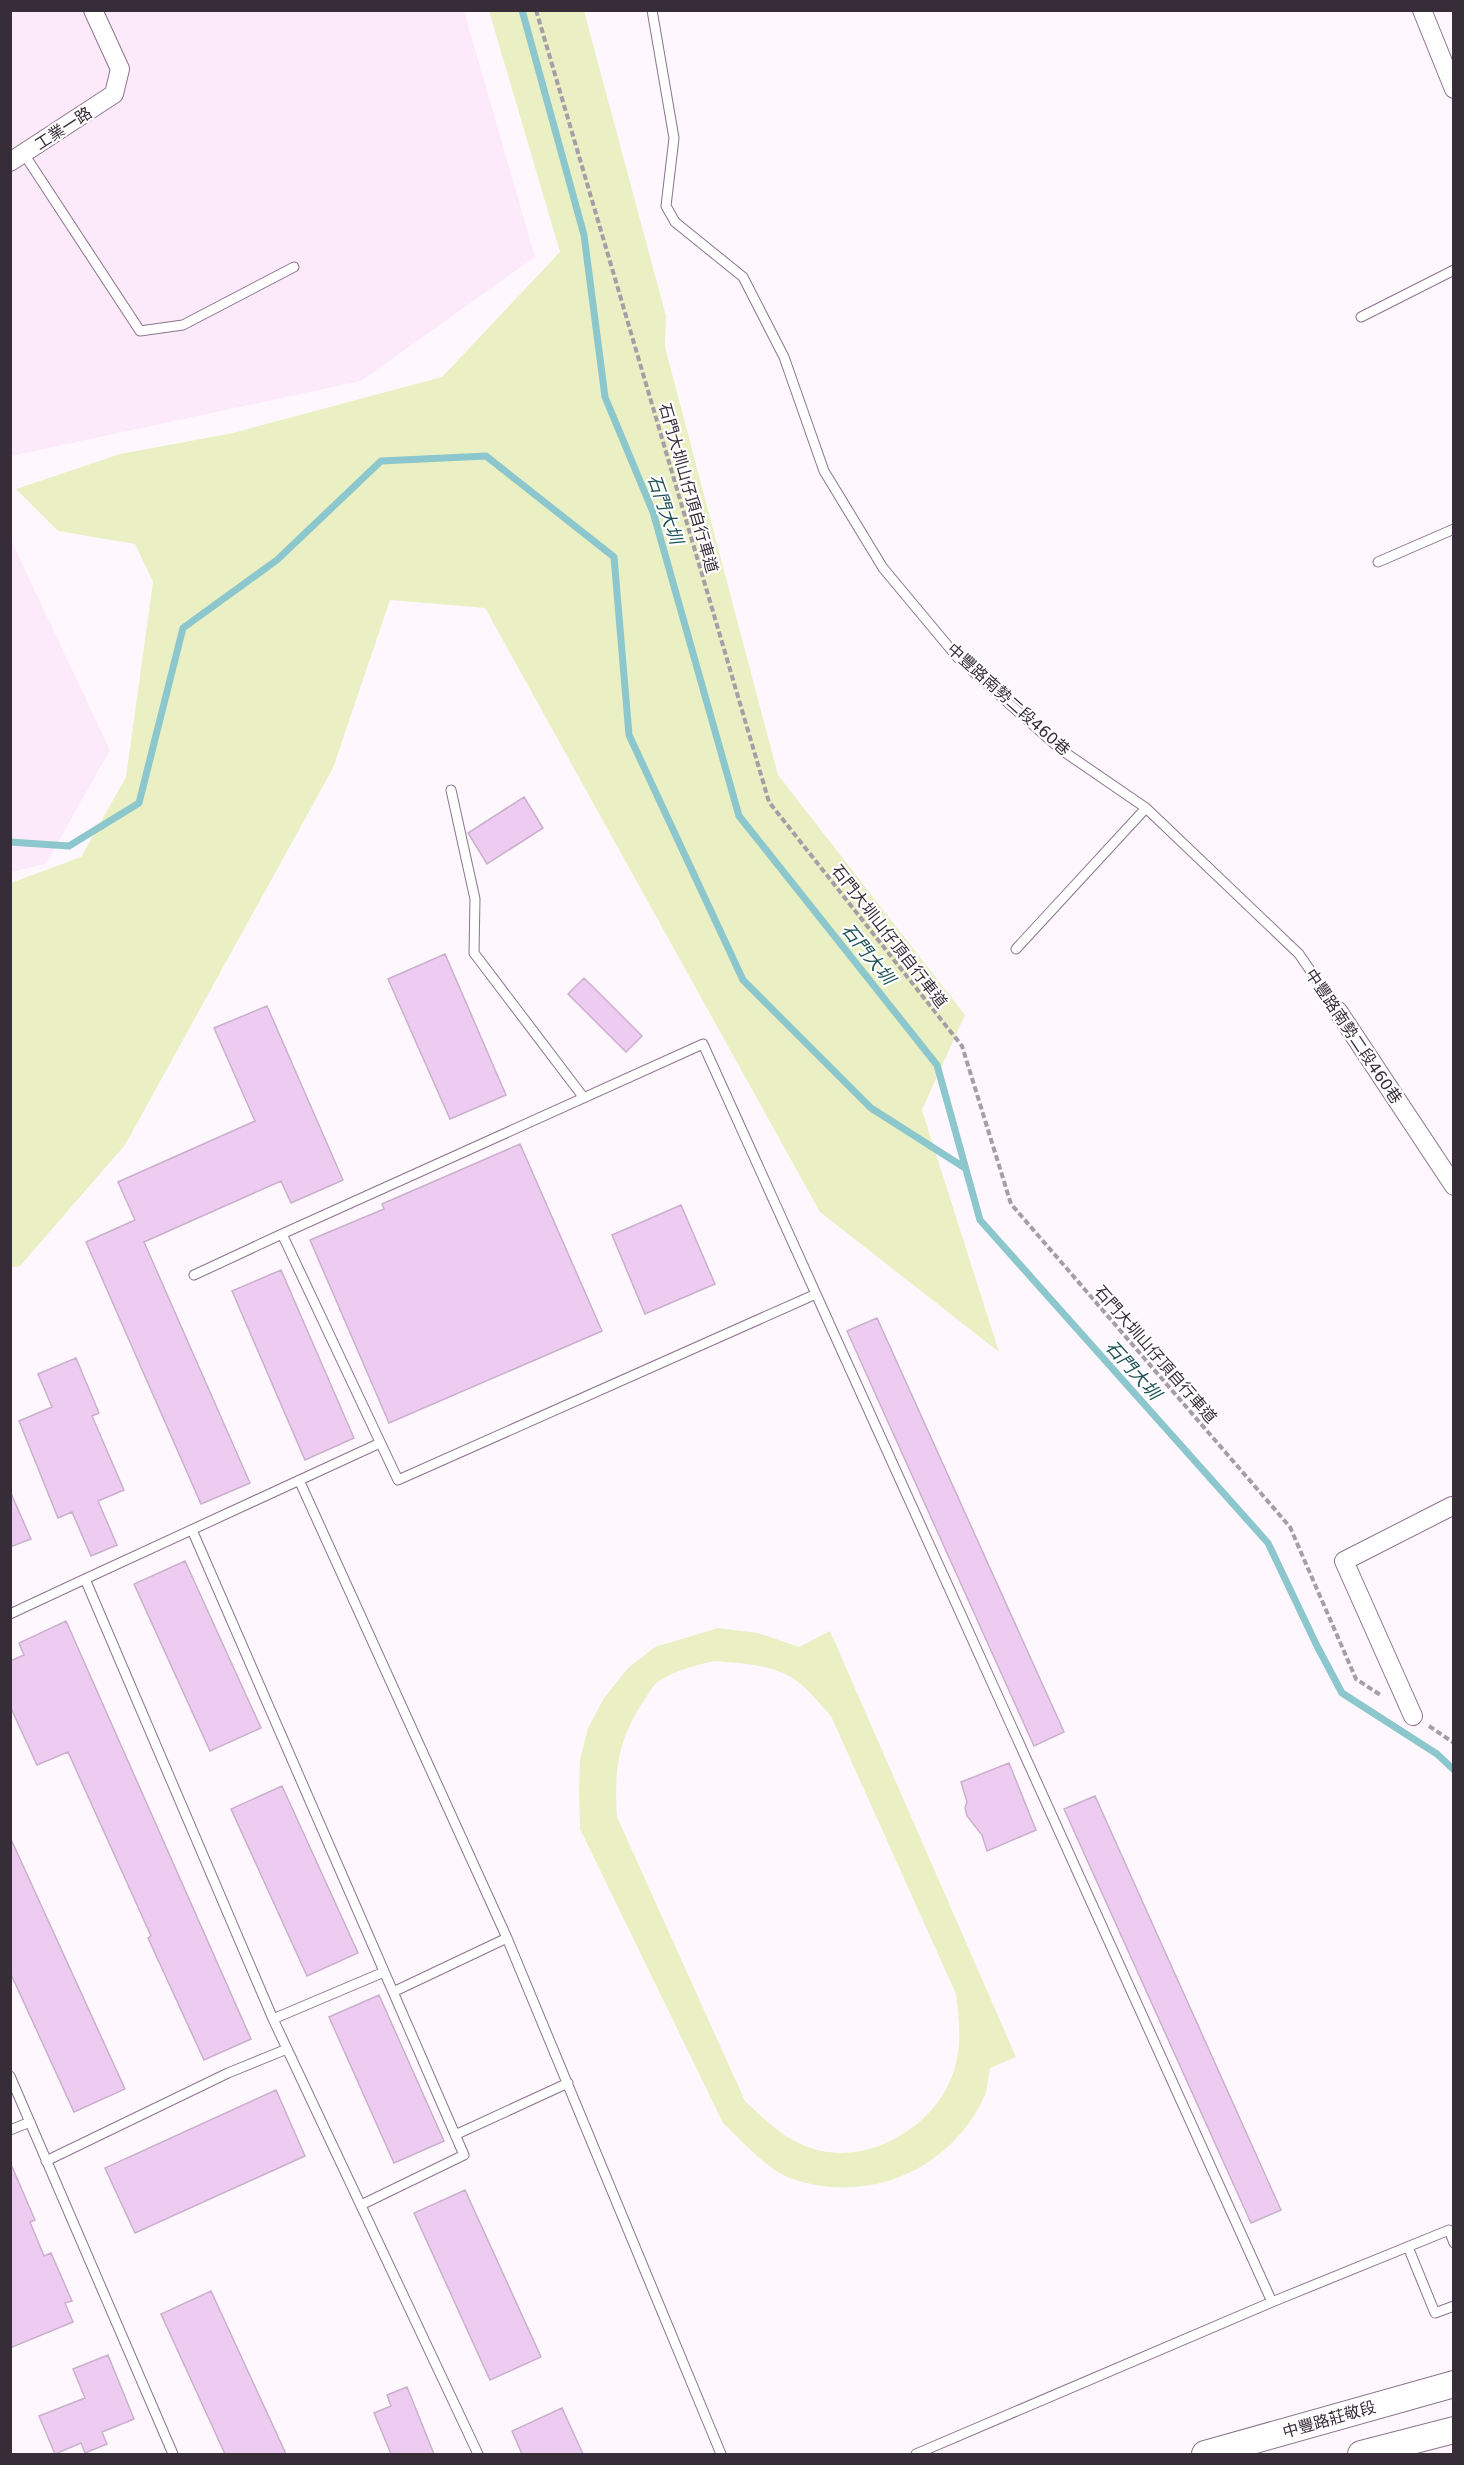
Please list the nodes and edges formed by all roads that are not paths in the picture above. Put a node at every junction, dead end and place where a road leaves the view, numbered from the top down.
1 (93, 10) edge
2 (652, 10) edge
3 (1422, 10) edge
4 (1448, 60) edge
5 (1454, 89) edge
6 (17, 158) edge
7 (294, 267) dead end
8 (1454, 270) edge
9 (1361, 317) dead end
10 (1454, 530) edge
11 (1378, 562) dead end
12 (451, 790) dead end
13 (1146, 808) junction
14 (1016, 949) dead end
15 (1338, 1011) joint
16 (584, 1098) junction
17 (1454, 1186) edge
18 (282, 1234) junction
19 (194, 1275) dead end
20 (816, 1294) junction
21 (380, 1443) junction
22 (299, 1480) junction
23 (1453, 1506) edge
24 (192, 1530) junction
25 (85, 1580) junction
26 (10, 1614) edge
27 (1413, 1716) road end
28 (507, 1938) junction
29 (384, 1972) junction
30 (393, 1992) junction
31 (273, 2019) junction
32 (288, 2049) junction
33 (10, 2076) edge
34 (568, 2083) junction
35 (30, 2122) junction
36 (10, 2130) edge
37 (456, 2135) junction
38 (46, 2161) junction
39 (361, 2205) junction
40 (1454, 2243) edge
41 (1408, 2247) junction
42 (1272, 2302) junction
43 (1454, 2306) edge
44 (1454, 2384) edge
45 (1454, 2430) edge
46 (173, 2454) edge
47 (478, 2454) edge
48 (721, 2454) edge
49 (916, 2454) edge
50 (1205, 2454) edge
51 (1361, 2454) edge

1 - 6 street, 工業一路
2 - 13 lane, 中豐路南勢二段460巷
3 - 4 street
4 - 5 street
6 - 7 lane
8 - 9 lane
10 - 11 lane
12 - 16 lane
13 - 14 lane
13 - 15 lane, 中豐路南勢二段460巷
15 - 17 street, 中豐路南勢二段460巷
16 - 18 lane
16 - 20 lane
18 - 19 lane
18 - 21 lane
20 - 21 lane
20 - 42 lane
21 - 22 lane
22 - 24 lane
22 - 28 lane
23 - 27 street
24 - 25 lane
24 - 29 lane
25 - 26 lane
25 - 31 lane
28 - 30 lane
28 - 34 lane
29 - 30 lane
29 - 31 lane
30 - 37 lane
31 - 32 lane
32 - 38 lane
32 - 39 lane
33 - 35 lane
34 - 37 lane
34 - 48 lane
35 - 36 lane
35 - 38 lane
37 - 39 lane
38 - 46 lane
39 - 47 lane
40 - 41 lane
41 - 42 lane
41 - 43 lane
42 - 49 lane
44 - 50 main road, 中豐路莊敬段
45 - 51 main road

